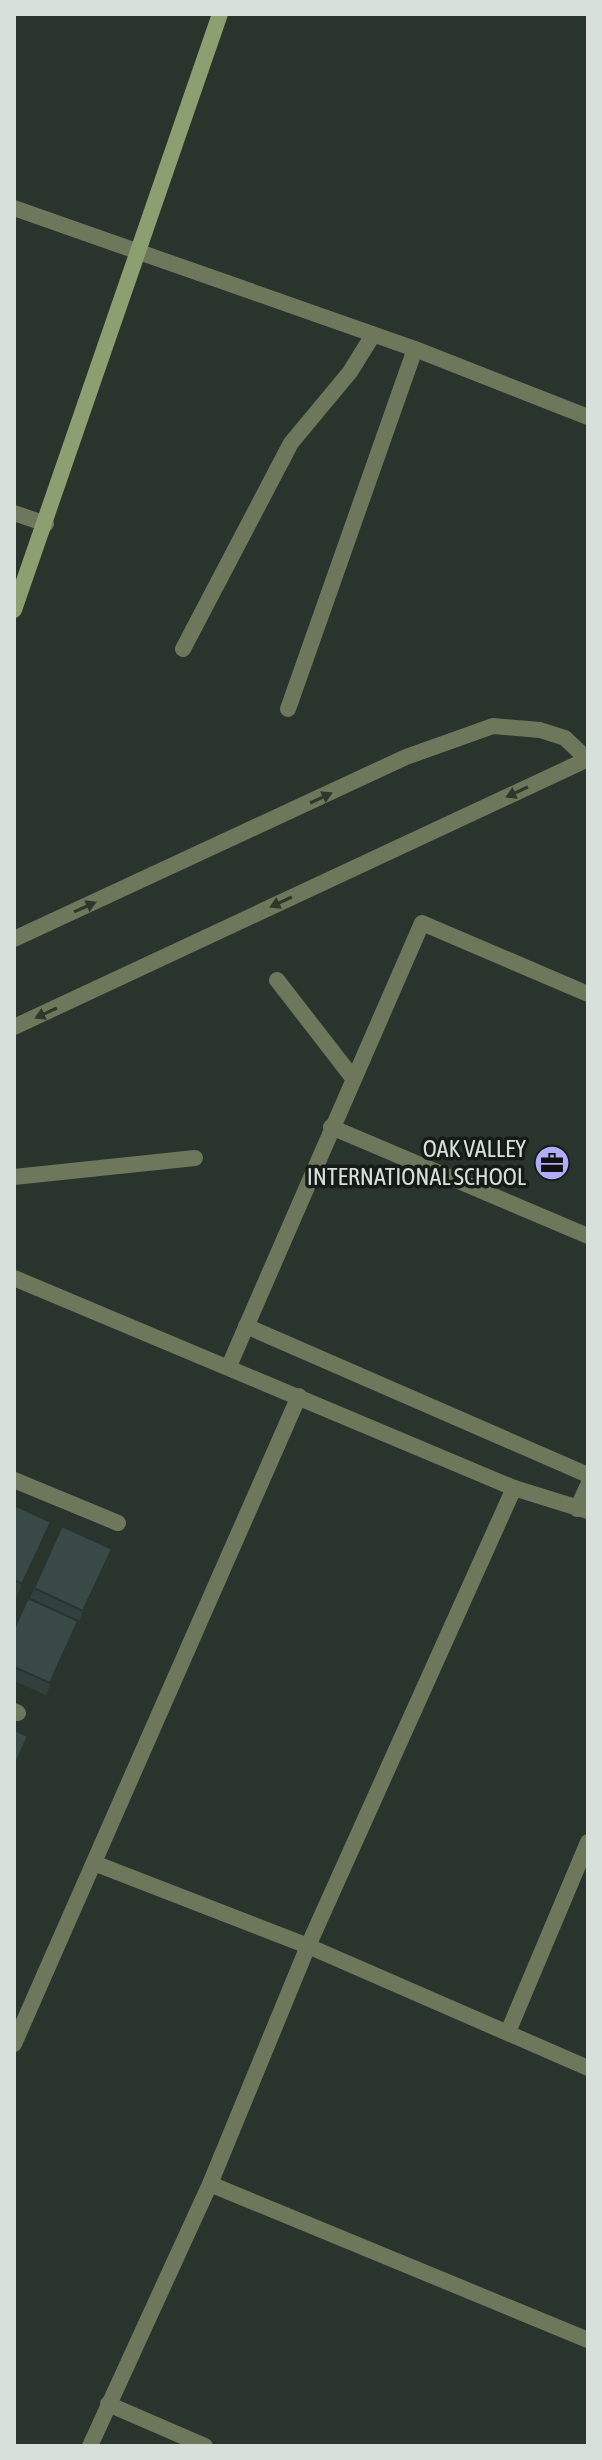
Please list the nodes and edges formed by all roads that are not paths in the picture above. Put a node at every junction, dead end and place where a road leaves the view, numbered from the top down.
1 (220, 14) edge
2 (14, 208) edge
3 (138, 250) junction
4 (373, 335) junction
5 (415, 349) junction
6 (588, 417) edge
7 (14, 513) edge
8 (46, 524) junction
9 (14, 610) edge
10 (183, 649) dead end
11 (288, 709) dead end
12 (588, 759) edge
13 (14, 939) edge
14 (277, 980) dead end
15 (588, 994) edge
16 (14, 1027) edge
17 (353, 1078) junction
18 (331, 1127) junction
19 (195, 1158) dead end
20 (14, 1177) edge
21 (588, 1236) edge
22 (14, 1278) edge
23 (246, 1326) junction
24 (229, 1366) junction
25 (299, 1396) junction
26 (588, 1475) edge
27 (14, 1480) edge
28 (588, 1485) edge
29 (514, 1488) junction
30 (582, 1510) edge
31 (118, 1523) dead end
32 (588, 1842) edge
33 (94, 1863) junction
34 (308, 1946) junction
35 (508, 2032) junction
36 (14, 2044) edge
37 (588, 2068) edge
38 (210, 2184) junction
39 (588, 2340) edge
40 (108, 2404) junction
41 (90, 2446) edge
42 (205, 2446) edge

1 - 3 street
2 - 3 street
3 - 4 street
3 - 8 street
4 - 5 street
4 - 10 street
5 - 6 street
5 - 11 street
7 - 8 street
8 - 9 street
13 -> 12 street
12 -> 16 street
14 - 17 street
15 - 17 street
17 - 18 street
18 - 21 street
18 - 23 street
19 - 20 street
22 - 24 street
23 - 24 street
23 - 26 street
24 - 25 street
25 - 29 street
25 - 33 street
27 - 31 street
28 - 30 street
29 - 30 street
29 - 34 street
32 - 35 street
33 - 34 street
33 - 36 street
34 - 35 street
34 - 38 street
35 - 37 street
38 - 39 street
38 - 40 street
40 - 41 street
40 - 42 street

